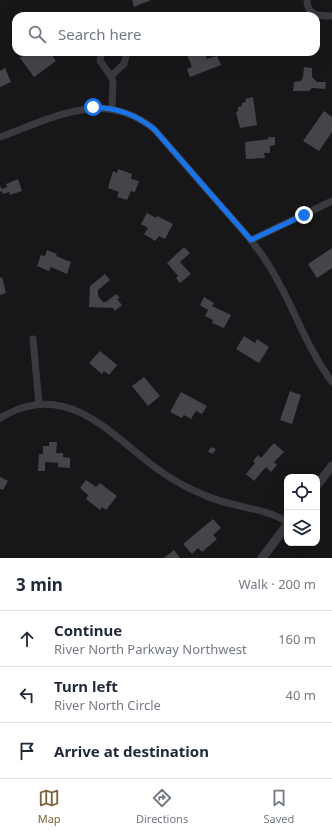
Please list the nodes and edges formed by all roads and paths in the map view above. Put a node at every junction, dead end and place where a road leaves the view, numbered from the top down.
1 (307, 0) edge
2 (311, 12) edge
3 (320, 16) edge
4 (332, 16) edge
5 (101, 56) edge
6 (126, 56) edge
7 (111, 76) junction
8 (112, 108) junction
9 (0, 137) edge
10 (332, 201) edge
11 (251, 240) junction
12 (33, 339) dead end
13 (332, 382) edge
14 (38, 404) junction
15 (0, 418) edge
16 (332, 466) edge
17 (320, 481) edge
18 (284, 521) edge
19 (284, 527) edge
20 (262, 558) edge

1 - 2 street
3 - 4 street
5 - 7 street
6 - 7 street
7 - 8 street
8 - 9 street
8 - 11 street
10 - 11 street
11 - 13 street
12 - 14 street
14 - 15 street
14 - 18 street
16 - 17 street
19 - 20 street

